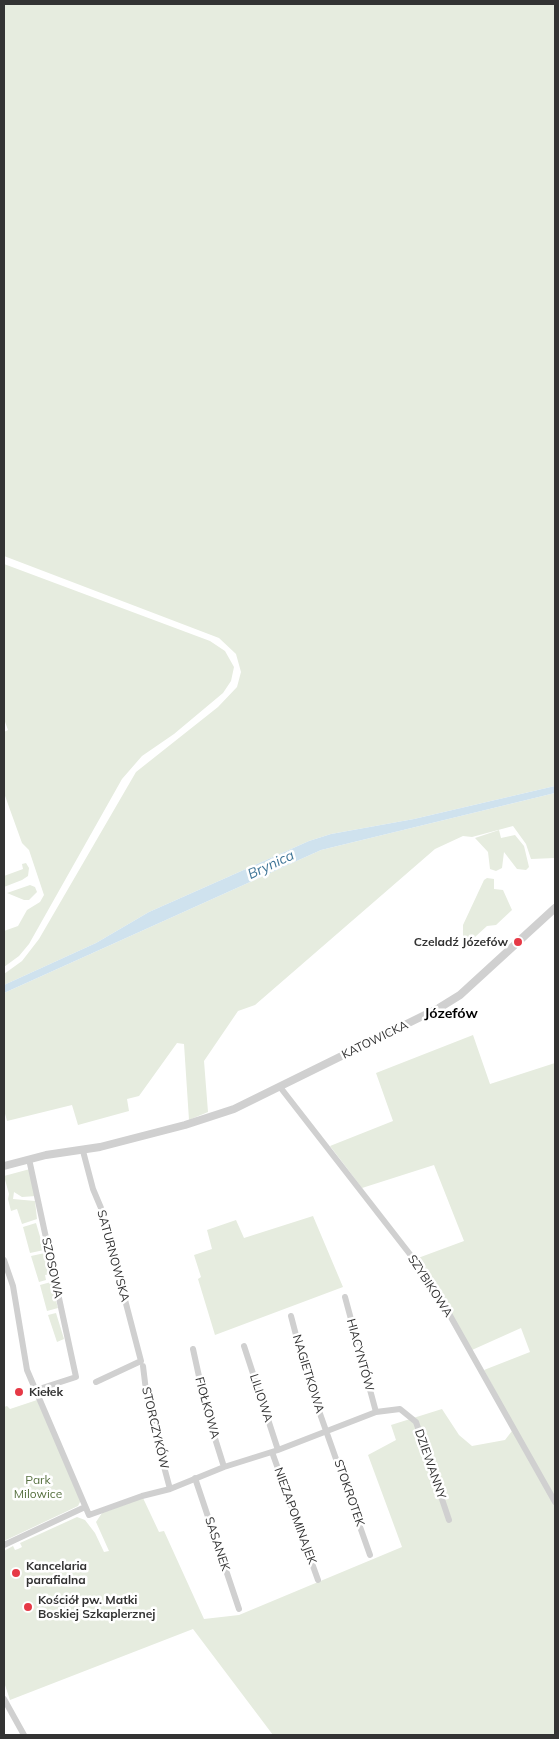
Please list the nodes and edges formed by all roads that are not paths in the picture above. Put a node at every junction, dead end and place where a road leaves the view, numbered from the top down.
1 (555, 908) edge
2 (280, 1087) junction
3 (83, 1151) junction
4 (29, 1159) junction
5 (4, 1166) edge
6 (4, 1260) edge
7 (345, 1297) dead end
8 (291, 1316) dead end
9 (244, 1346) dead end
10 (192, 1349) dead end
11 (142, 1364) junction
12 (96, 1382) dead end
13 (36, 1390) junction
14 (376, 1412) junction
15 (326, 1432) junction
16 (275, 1451) junction
17 (224, 1467) junction
18 (195, 1478) junction
19 (170, 1489) junction
20 (555, 1502) edge
21 (85, 1507) junction
22 (449, 1520) dead end
23 (4, 1545) edge
24 (370, 1555) dead end
25 (318, 1580) dead end
26 (239, 1609) dead end
27 (4, 1699) edge
28 (24, 1735) edge

1 - 2 street, KATOWICKA
2 - 3 street
2 - 20 street, SZYBIKOWA
3 - 4 street
3 - 11 street, SATURNOWSKA
4 - 5 street
4 - 13 street, SZOSOWA
6 - 13 street
7 - 14 street, HIACYNTÓW
8 - 15 street, NAGIETKOWA
9 - 16 street, LILIOWA
10 - 17 street, FIOŁKOWA
11 - 12 street
11 - 19 street, STORCZYKÓW
13 - 21 street
14 - 15 street, DZIEWANNY
14 - 22 street, DZIEWANNY
15 - 16 street, DZIEWANNY
15 - 24 street, STOKROTEK
16 - 17 street, DZIEWANNY
16 - 25 street, NIEZAPOMINAJEK
17 - 18 street, DZIEWANNY
18 - 19 street, DZIEWANNY
18 - 26 street, SASANEK
19 - 21 street, DZIEWANNY
21 - 23 street
27 - 28 street

